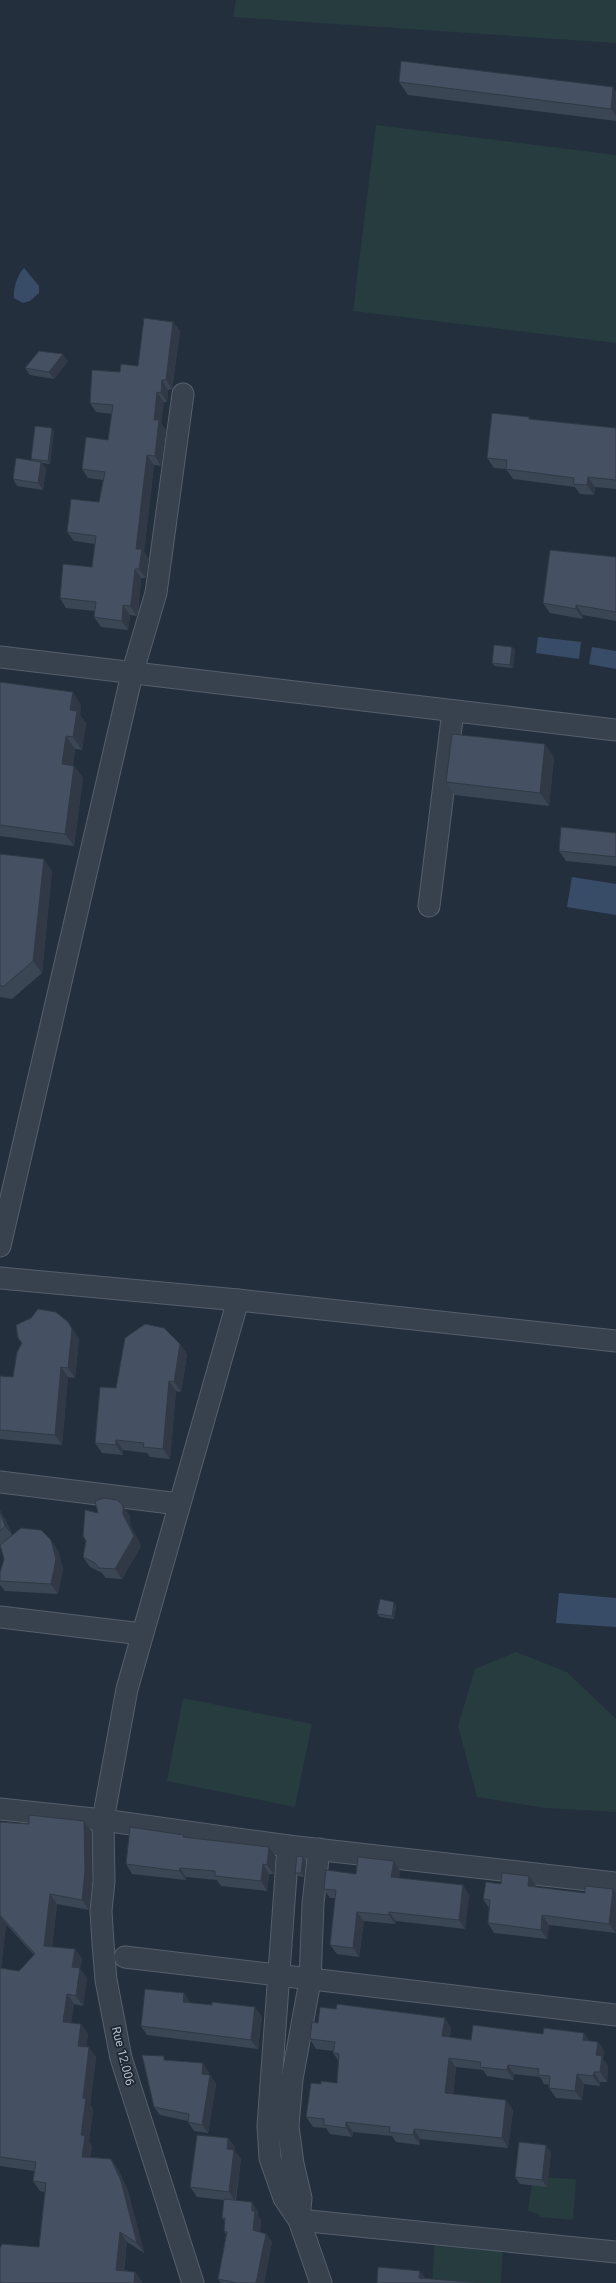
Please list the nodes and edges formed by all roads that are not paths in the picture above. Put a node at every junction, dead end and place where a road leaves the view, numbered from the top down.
1 (183, 394) dead end
2 (0, 657) edge
3 (132, 674) junction
4 (453, 711) junction
5 (616, 730) edge
6 (429, 906) dead end
7 (0, 1246) edge
8 (0, 1278) edge
9 (238, 1300) junction
10 (616, 1341) edge
11 (0, 1482) edge
12 (180, 1504) junction
13 (0, 1617) edge
14 (142, 1634) junction
15 (0, 1810) edge
16 (103, 1820) junction
17 (288, 1846) junction
18 (319, 1850) junction
19 (616, 1883) edge
20 (125, 1957) dead end
21 (279, 1977) junction
22 (310, 1981) junction
23 (616, 2016) edge
24 (299, 2220) junction
25 (616, 2252) edge
26 (193, 2283) edge
27 (321, 2283) edge

1 - 3 street
2 - 3 street
3 - 4 street
3 - 7 street
4 - 5 street
4 - 6 street
8 - 9 street
9 - 10 street
9 - 12 street, Rue 12.006
11 - 12 street
12 - 14 street, Rue 12.006
13 - 14 street
14 - 16 street, Rue 12.006
15 - 16 street
16 - 17 street
16 - 26 street, Rue 12.006
17 - 18 street
17 - 21 street
18 - 19 street
18 - 22 street
20 - 21 street
21 - 22 street
21 - 24 street
22 - 23 street
22 - 24 street
24 - 25 street
24 - 27 street

